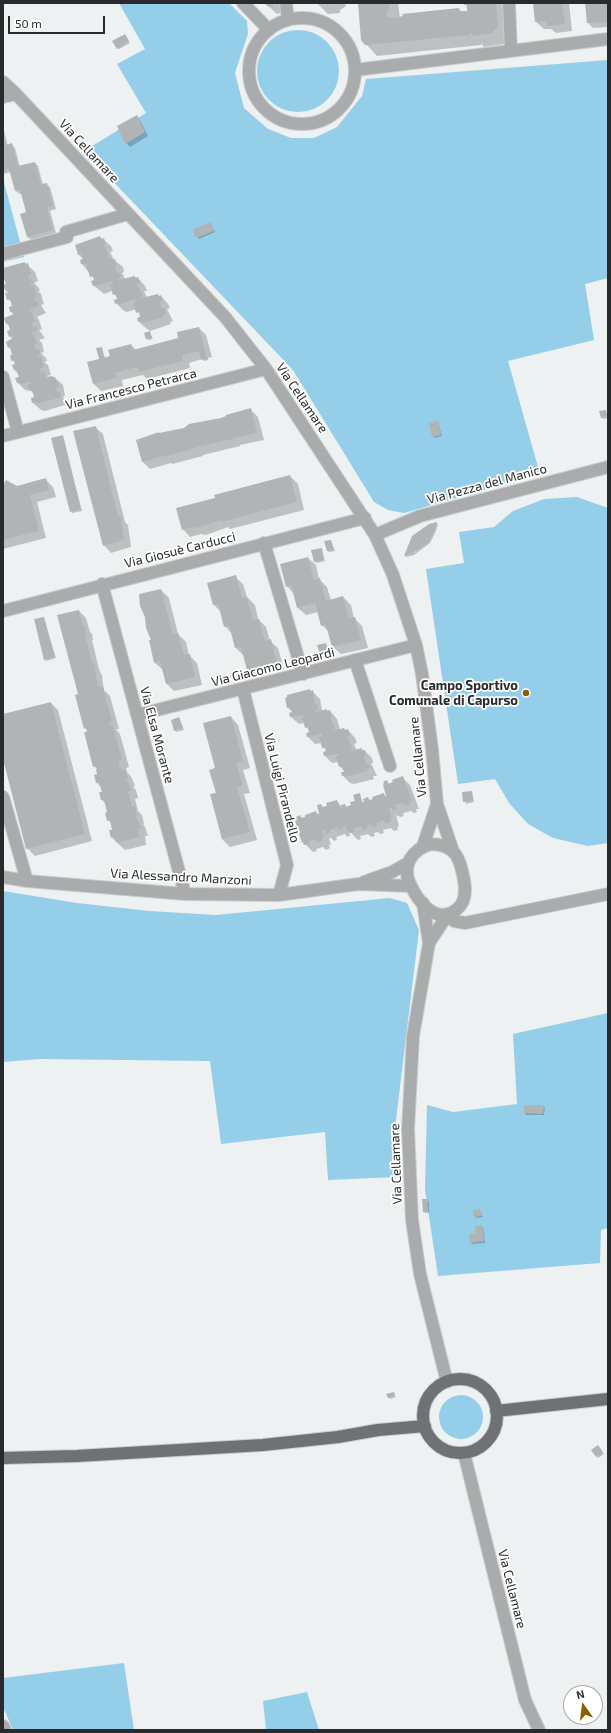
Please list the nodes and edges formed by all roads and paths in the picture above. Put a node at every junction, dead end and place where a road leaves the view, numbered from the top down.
1 (243, 3) edge
2 (286, 3) edge
3 (509, 3) edge
4 (288, 20) junction
5 (269, 30) junction
6 (608, 40) edge
7 (511, 51) junction
8 (355, 70) junction
9 (3, 82) edge
10 (16, 94) junction
11 (3, 97) edge
12 (128, 214) junction
13 (3, 254) edge
14 (266, 369) junction
15 (3, 377) edge
16 (18, 432) junction
17 (3, 436) edge
18 (608, 468) edge
19 (364, 518) junction
20 (375, 534) junction
21 (264, 543) junction
22 (102, 584) junction
23 (3, 611) edge
24 (416, 645) junction
25 (356, 660) junction
26 (303, 674) junction
27 (243, 689) junction
28 (137, 715) junction
29 (390, 766) dead end
30 (3, 797) edge
31 (437, 804) junction
32 (423, 846) junction
33 (453, 851) junction
34 (408, 864) junction
35 (3, 877) edge
36 (28, 881) junction
37 (358, 884) junction
38 (411, 886) junction
39 (185, 894) junction
40 (608, 894) edge
41 (279, 895) junction
42 (423, 904) junction
43 (461, 905) junction
44 (448, 914) junction
45 (482, 920) junction
46 (429, 943) junction
47 (447, 1382) junction
48 (608, 1399) edge
49 (496, 1411) junction
50 (425, 1426) junction
51 (464, 1453) junction
52 (3, 1458) edge
53 (3, 1726) edge
54 (5, 1730) edge
55 (539, 1730) edge

1 - 5 street
2 - 4 street
3 - 7 street
4 - 5 street
4 - 8 street
5 - 8 street
6 - 7 street
7 - 8 street
9 - 10 street, Via Cellamare
10 - 11 street
10 - 12 street, Via Cellamare
12 - 13 street
12 - 14 street, Via Cellamare
14 - 16 street, Via Francesco Petrarca
14 - 19 street, Via Cellamare
15 - 16 street
16 - 17 street, Via Francesco Petrarca
18 - 20 street, Via Pezza del Manico
19 - 20 street, Via Cellamare
19 - 21 street, Via Giosuè Carducci
20 - 24 street, Via Cellamare
21 - 22 street, Via Giosuè Carducci
21 - 26 street
22 - 23 street, Via Giosuè Carducci
22 - 28 street, Via Elsa Morante
24 - 25 street, Via Giacomo Leopardi
24 - 31 street, Via Cellamare
25 - 26 street, Via Giacomo Leopardi
25 - 29 street
26 - 27 street, Via Giacomo Leopardi
27 - 28 street, Via Giacomo Leopardi
27 - 41 street, Via Luigi Pirandello
28 - 39 street, Via Elsa Morante
30 - 36 street
31 - 32 street, Via Cellamare
31 - 33 street, Via Cellamare
32 - 33 street
32 - 34 street, Via Cellamare
33 - 43 street, Via Cellamare
34 - 37 street, Via Alessandro Manzoni
34 - 38 street, Via Cellamare
35 - 36 street, Via Alessandro Manzoni
36 - 39 street, Via Alessandro Manzoni
37 - 38 street, Via Alessandro Manzoni
37 - 41 street, Via Alessandro Manzoni
38 - 42 street, Via Cellamare
39 - 41 street, Via Alessandro Manzoni
40 - 45 street
42 - 44 street, Via Cellamare
42 - 46 street, Via Cellamare
43 - 44 street, Via Cellamare
43 - 45 street
44 - 45 street
44 - 46 street, Via Cellamare
46 - 47 street, Via Cellamare
47 - 49 main road
47 - 50 main road
48 - 49 main road
49 - 51 main road
50 - 51 main road
50 - 52 main road
51 - 55 street, Via Cellamare
53 - 54 street

